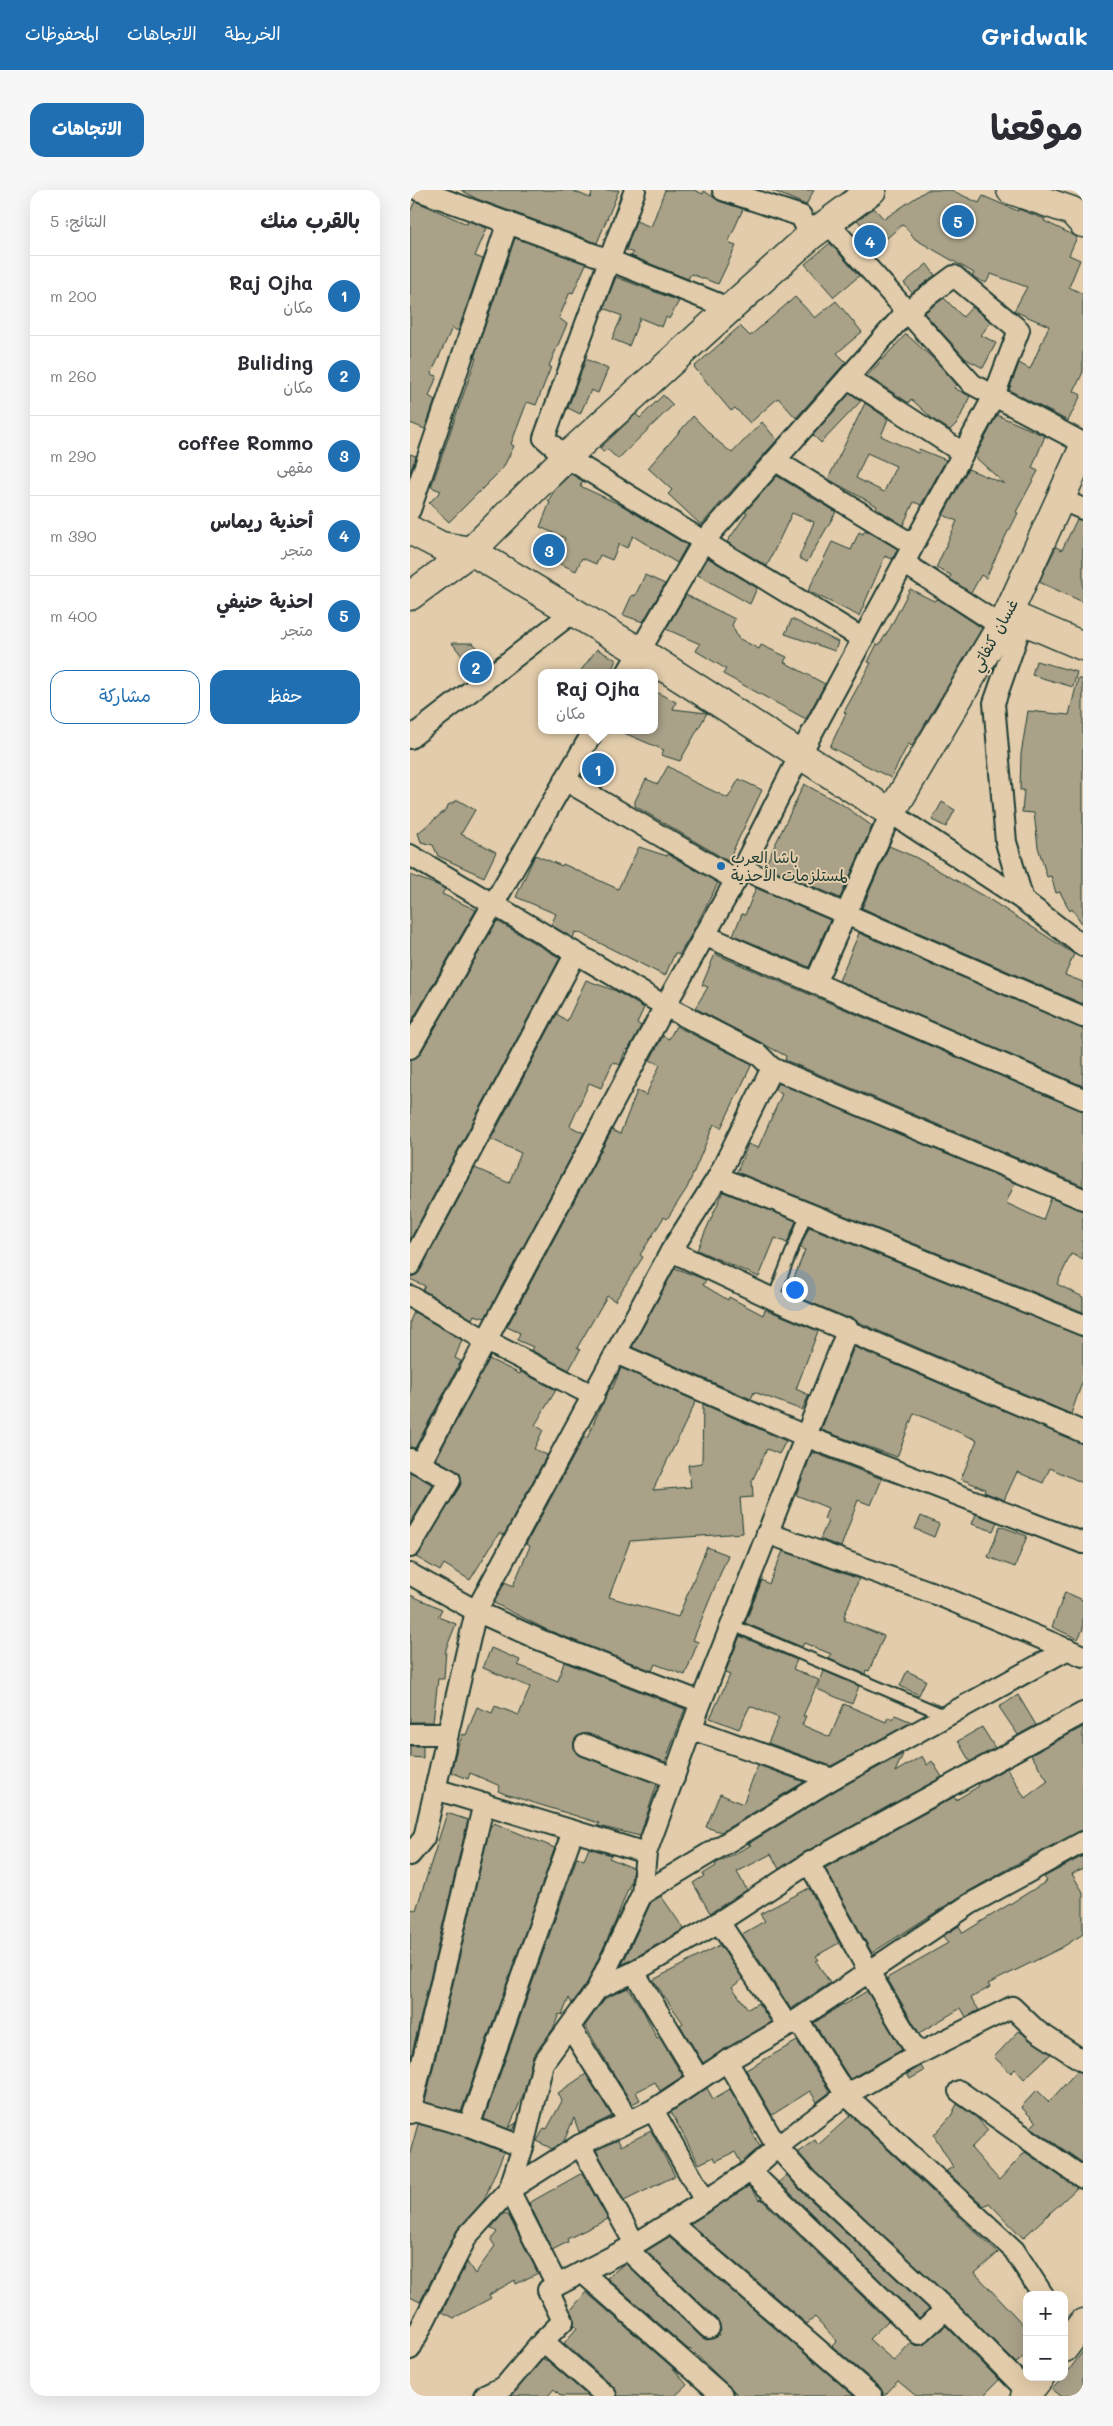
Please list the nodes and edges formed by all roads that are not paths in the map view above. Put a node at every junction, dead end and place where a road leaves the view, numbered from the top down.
1 (416, 190) edge
2 (636, 190) edge
3 (723, 190) edge
4 (872, 190) edge
5 (1012, 190) edge
6 (410, 202) edge
7 (508, 222) junction
8 (1083, 223) edge
9 (819, 230) junction
10 (609, 260) junction
11 (731, 309) junction
12 (907, 311) junction
13 (848, 378) junction
14 (994, 396) junction
15 (1083, 443) edge
16 (1083, 449) edge
17 (963, 453) junction
18 (566, 457) junction
19 (776, 460) junction
20 (1072, 504) edge
21 (410, 510) edge
22 (410, 530) edge
23 (703, 542) junction
24 (471, 551) junction
25 (908, 554) junction
26 (410, 596) edge
27 (573, 612) junction
28 (1011, 620) junction
29 (863, 639) junction
30 (1083, 646) edge
31 (633, 662) edge
32 (646, 669) edge
33 (658, 676) edge
34 (592, 734) edge
35 (410, 738) edge
36 (800, 755) junction
37 (565, 780) junction
38 (892, 813) junction
39 (410, 857) edge
40 (739, 874) junction
41 (1023, 900) junction
42 (493, 906) junction
43 (844, 915) junction
44 (704, 935) junction
45 (1083, 946) edge
46 (576, 953) junction
47 (815, 983) junction
48 (665, 1006) junction
49 (1083, 1017) edge
50 (410, 1048) edge
51 (772, 1068) junction
52 (1083, 1099) edge
53 (718, 1177) junction
54 (1083, 1199) edge
55 (806, 1212) junction
56 (671, 1251) junction
57 (410, 1265) edge
58 (410, 1296) edge
59 (773, 1299) junction
60 (1083, 1325) edge
61 (848, 1329) junction
62 (484, 1340) junction
63 (616, 1353) junction
64 (594, 1396) junction
65 (1083, 1431) edge
66 (805, 1436) junction
67 (415, 1461) edge
68 (768, 1533) junction
69 (1083, 1543) edge
70 (410, 1547) edge
71 (410, 1574) edge
72 (476, 1611) junction
73 (732, 1625) junction
74 (1075, 1652) edge
75 (702, 1702) junction
76 (1083, 1713) edge
77 (947, 1716) junction
78 (692, 1728) junction
79 (410, 1734) edge
80 (448, 1734) junction
81 (585, 1745) dead end
82 (674, 1778) junction
83 (832, 1779) junction
84 (435, 1789) junction
85 (484, 1803) junction
86 (573, 1831) junction
87 (1083, 1842) edge
88 (646, 1853) junction
89 (410, 1855) edge
90 (809, 1863) junction
91 (642, 1894) junction
92 (720, 1922) junction
93 (634, 1972) junction
94 (869, 1972) junction
95 (598, 1989) junction
96 (793, 2023) junction
97 (570, 2027) junction
98 (918, 2054) junction
99 (727, 2061) junction
100 (1083, 2062) edge
101 (699, 2079) junction
102 (959, 2091) dead end
103 (846, 2095) junction
104 (653, 2110) junction
105 (410, 2111) edge
106 (629, 2122) junction
107 (469, 2126) junction
108 (580, 2145) junction
109 (523, 2147) junction
110 (777, 2147) junction
111 (750, 2171) junction
112 (1083, 2178) edge
113 (509, 2190) junction
114 (705, 2201) junction
115 (671, 2222) junction
116 (631, 2247) junction
117 (582, 2272) junction
118 (558, 2285) junction
119 (1040, 2291) edge
120 (946, 2308) junction
121 (709, 2328) dead end
122 (543, 2341) junction
123 (410, 2349) edge
124 (1031, 2388) edge
125 (510, 2391) edge
126 (484, 2396) edge
127 (606, 2396) edge
128 (723, 2396) edge
129 (872, 2396) edge

1 - 6 street
1 - 7 street
2 - 10 street
3 - 9 street
4 - 9 street
5 - 8 street
7 - 10 street
7 - 21 street
9 - 11 street
9 - 12 street
10 - 11 street
10 - 18 street
11 - 18 street
12 - 13 street
12 - 14 street
12 - 14 street
13 - 17 street
13 - 19 street
14 - 15 street
14 - 17 street
16 - 20 street, غسان كنفاتي
17 - 25 street
18 - 23 street
18 - 24 street
19 - 23 street
19 - 25 street
20 - 28 street, غسان كنفاتي
22 - 24 street
23 - 29 street
23 - 31 street
24 - 26 street
24 - 27 street
25 - 28 street
25 - 29 street
27 - 31 street
27 - 35 street
28 - 30 street
28 - 38 street, غسان كنفاتي
28 - 41 street
29 - 36 street
31 - 32 street
33 - 36 street
34 - 37 street
36 - 38 street
36 - 40 street
37 - 40 street
37 - 42 street
38 - 41 street
38 - 43 street
39 - 42 street
40 - 43 street
40 - 44 street
41 - 45 street
42 - 46 street
42 - 50 street
43 - 47 street
43 - 49 street
44 - 47 street
44 - 48 street
46 - 48 street
46 - 57 street
47 - 52 street
48 - 51 street
48 - 62 street
51 - 53 street
51 - 54 street
53 - 55 street
53 - 56 street
55 - 59 lane
55 - 60 street
56 - 59 street
56 - 63 street
58 - 62 street
59 - 61 street
61 - 65 street
61 - 66 street
62 - 64 street
62 - 67 street
63 - 64 street
63 - 66 street
64 - 72 street
66 - 68 street
66 - 69 street
67 - 70 street
68 - 73 street
68 - 74 street
71 - 72 street
72 - 75 street
72 - 80 street
73 - 75 street
73 - 77 lane
74 - 77 street
75 - 78 street
76 - 90 street
77 - 83 street
78 - 82 street
78 - 83 street
79 - 80 street
80 - 84 street
81 - 82 street
82 - 88 street
83 - 91 street
84 - 85 street
84 - 89 street
85 - 86 street
85 - 105 street
86 - 88 street
86 - 107 street
87 - 94 street
88 - 91 street
90 - 92 street
90 - 94 street
91 - 95 street
92 - 93 street
92 - 96 street
93 - 95 street
93 - 101 street
94 - 96 street
94 - 98 street
95 - 97 street
96 - 99 street
96 - 103 street
97 - 106 street
97 - 109 street
98 - 100 street
98 - 103 street
99 - 101 street
99 - 110 street
101 - 104 street
102 - 112 street
103 - 110 street
103 - 119 street
104 - 106 street
104 - 114 street
105 - 107 street
106 - 108 street
107 - 109 street
108 - 113 street
108 - 116 street
109 - 113 street
110 - 111 street
110 - 120 street
111 - 114 street
111 - 120 street
113 - 118 street
113 - 123 street
114 - 115 street
115 - 116 street
115 - 129 street
116 - 117 street
116 - 121 street
117 - 118 street
117 - 128 street
118 - 122 street
120 - 124 street
122 - 125 street
122 - 127 street
125 - 126 street

